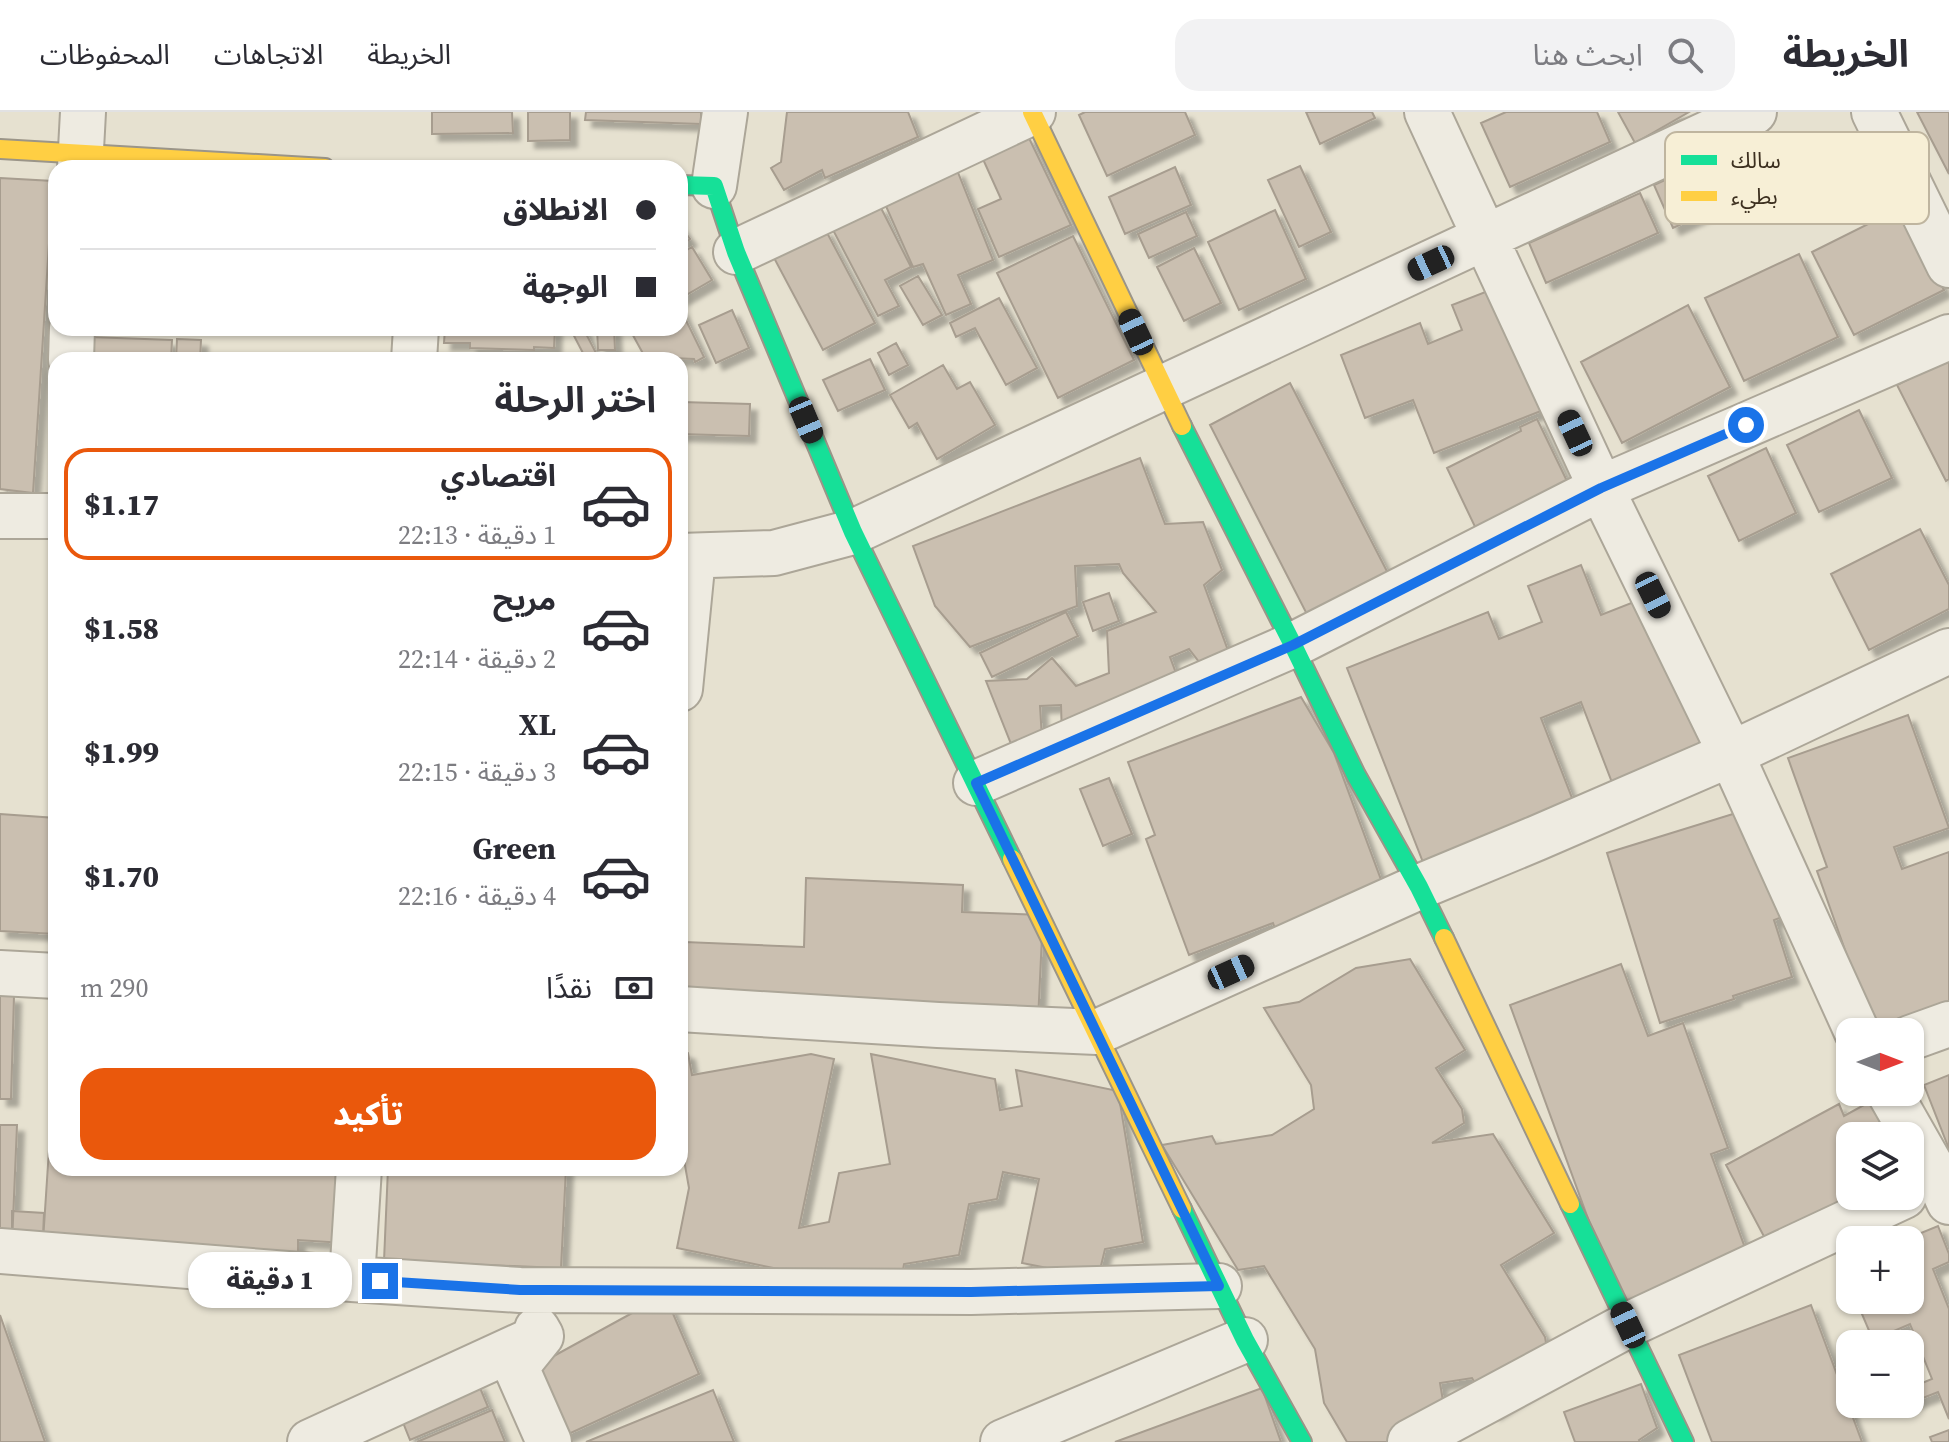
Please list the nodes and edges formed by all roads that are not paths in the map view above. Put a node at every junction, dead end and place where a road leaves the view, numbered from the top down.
1 (725, 112) edge
2 (1032, 112) edge
3 (1427, 112) edge
4 (1754, 112) edge
5 (1874, 112) edge
6 (1711, 132) edge
7 (1884, 132) edge
8 (81, 145) edge
9 (0, 149) edge
10 (1665, 154) edge
11 (240, 160) edge
12 (697, 185) edge
13 (1929, 224) edge
14 (1485, 238) junction
15 (736, 252) junction
16 (1949, 265) edge
17 (1949, 337) edge
18 (1162, 387) junction
19 (1601, 488) junction
20 (0, 516) edge
21 (48, 516) edge
22 (853, 532) junction
23 (688, 557) edge
24 (1293, 645) junction
25 (1949, 651) edge
26 (1731, 754) junction
27 (976, 783) junction
28 (1419, 887) junction
29 (0, 973) edge
30 (48, 976) edge
31 (688, 1009) edge
32 (1851, 1018) edge
33 (1949, 1024) edge
34 (1097, 1032) junction
35 (1924, 1033) edge
36 (1894, 1106) edge
37 (358, 1176) edge
38 (1926, 1193) edge
39 (0, 1251) edge
40 (352, 1279) junction
41 (1219, 1286) junction
42 (520, 1290) junction
43 (1628, 1325) junction
44 (541, 1336) junction
45 (1245, 1340) junction
46 (310, 1442) edge
47 (549, 1442) edge
48 (1003, 1442) edge
49 (1302, 1442) edge
50 (1410, 1442) edge
51 (1684, 1442) edge

1 - 12 street
2 - 15 street
2 - 18 street
3 - 14 street
4 - 6 street
5 - 7 street
8 - 9 street
8 - 11 street
10 - 14 street
12 - 15 street
13 - 16 street
14 - 18 street
14 - 19 street
15 - 22 street
17 - 19 street
18 - 22 street
18 - 24 street
19 - 24 street
19 - 26 street
20 - 21 street
22 - 23 street
22 - 27 street
24 - 27 street
24 - 28 street
25 - 26 street
26 - 28 street
26 - 32 street
27 - 34 street
28 - 34 street
28 - 43 street
29 - 30 street
31 - 34 street
33 - 35 street
34 - 41 street
36 - 38 street
37 - 40 street
38 - 43 street
39 - 40 street
40 - 42 street
41 - 42 street
41 - 45 street
42 - 44 street
43 - 50 street
43 - 51 street
44 - 46 street
44 - 47 street
45 - 48 street
45 - 49 street

